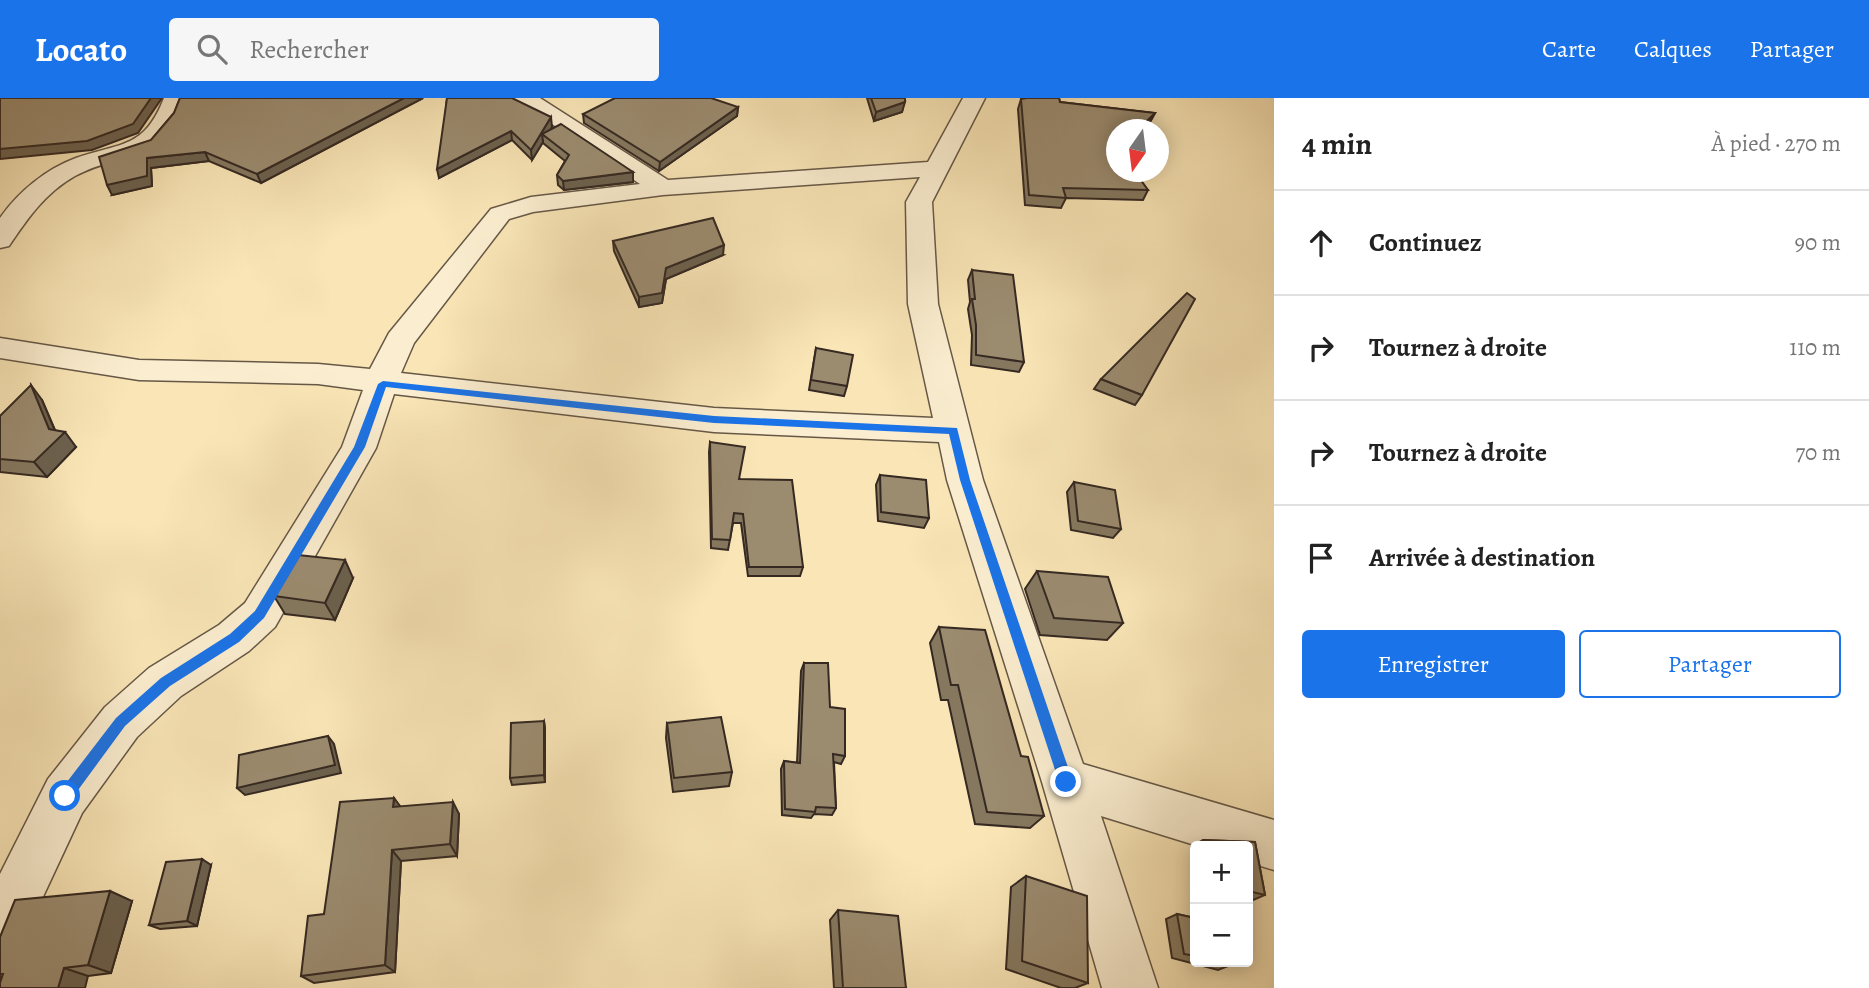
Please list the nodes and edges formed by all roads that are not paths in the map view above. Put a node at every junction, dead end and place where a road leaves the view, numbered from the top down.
1 (175, 98) edge
2 (524, 98) edge
3 (974, 98) edge
4 (937, 169) junction
5 (663, 188) junction
6 (0, 240) edge
7 (0, 348) edge
8 (383, 384) junction
9 (953, 430) junction
10 (1066, 782) junction
11 (1274, 845) edge
12 (0, 945) edge
13 (1130, 988) edge

1 - 6 street
2 - 5 street
3 - 4 street
4 - 5 street
4 - 9 street
5 - 8 street
7 - 8 street
8 - 9 street
8 - 12 street
9 - 10 street
10 - 11 street
10 - 13 street

